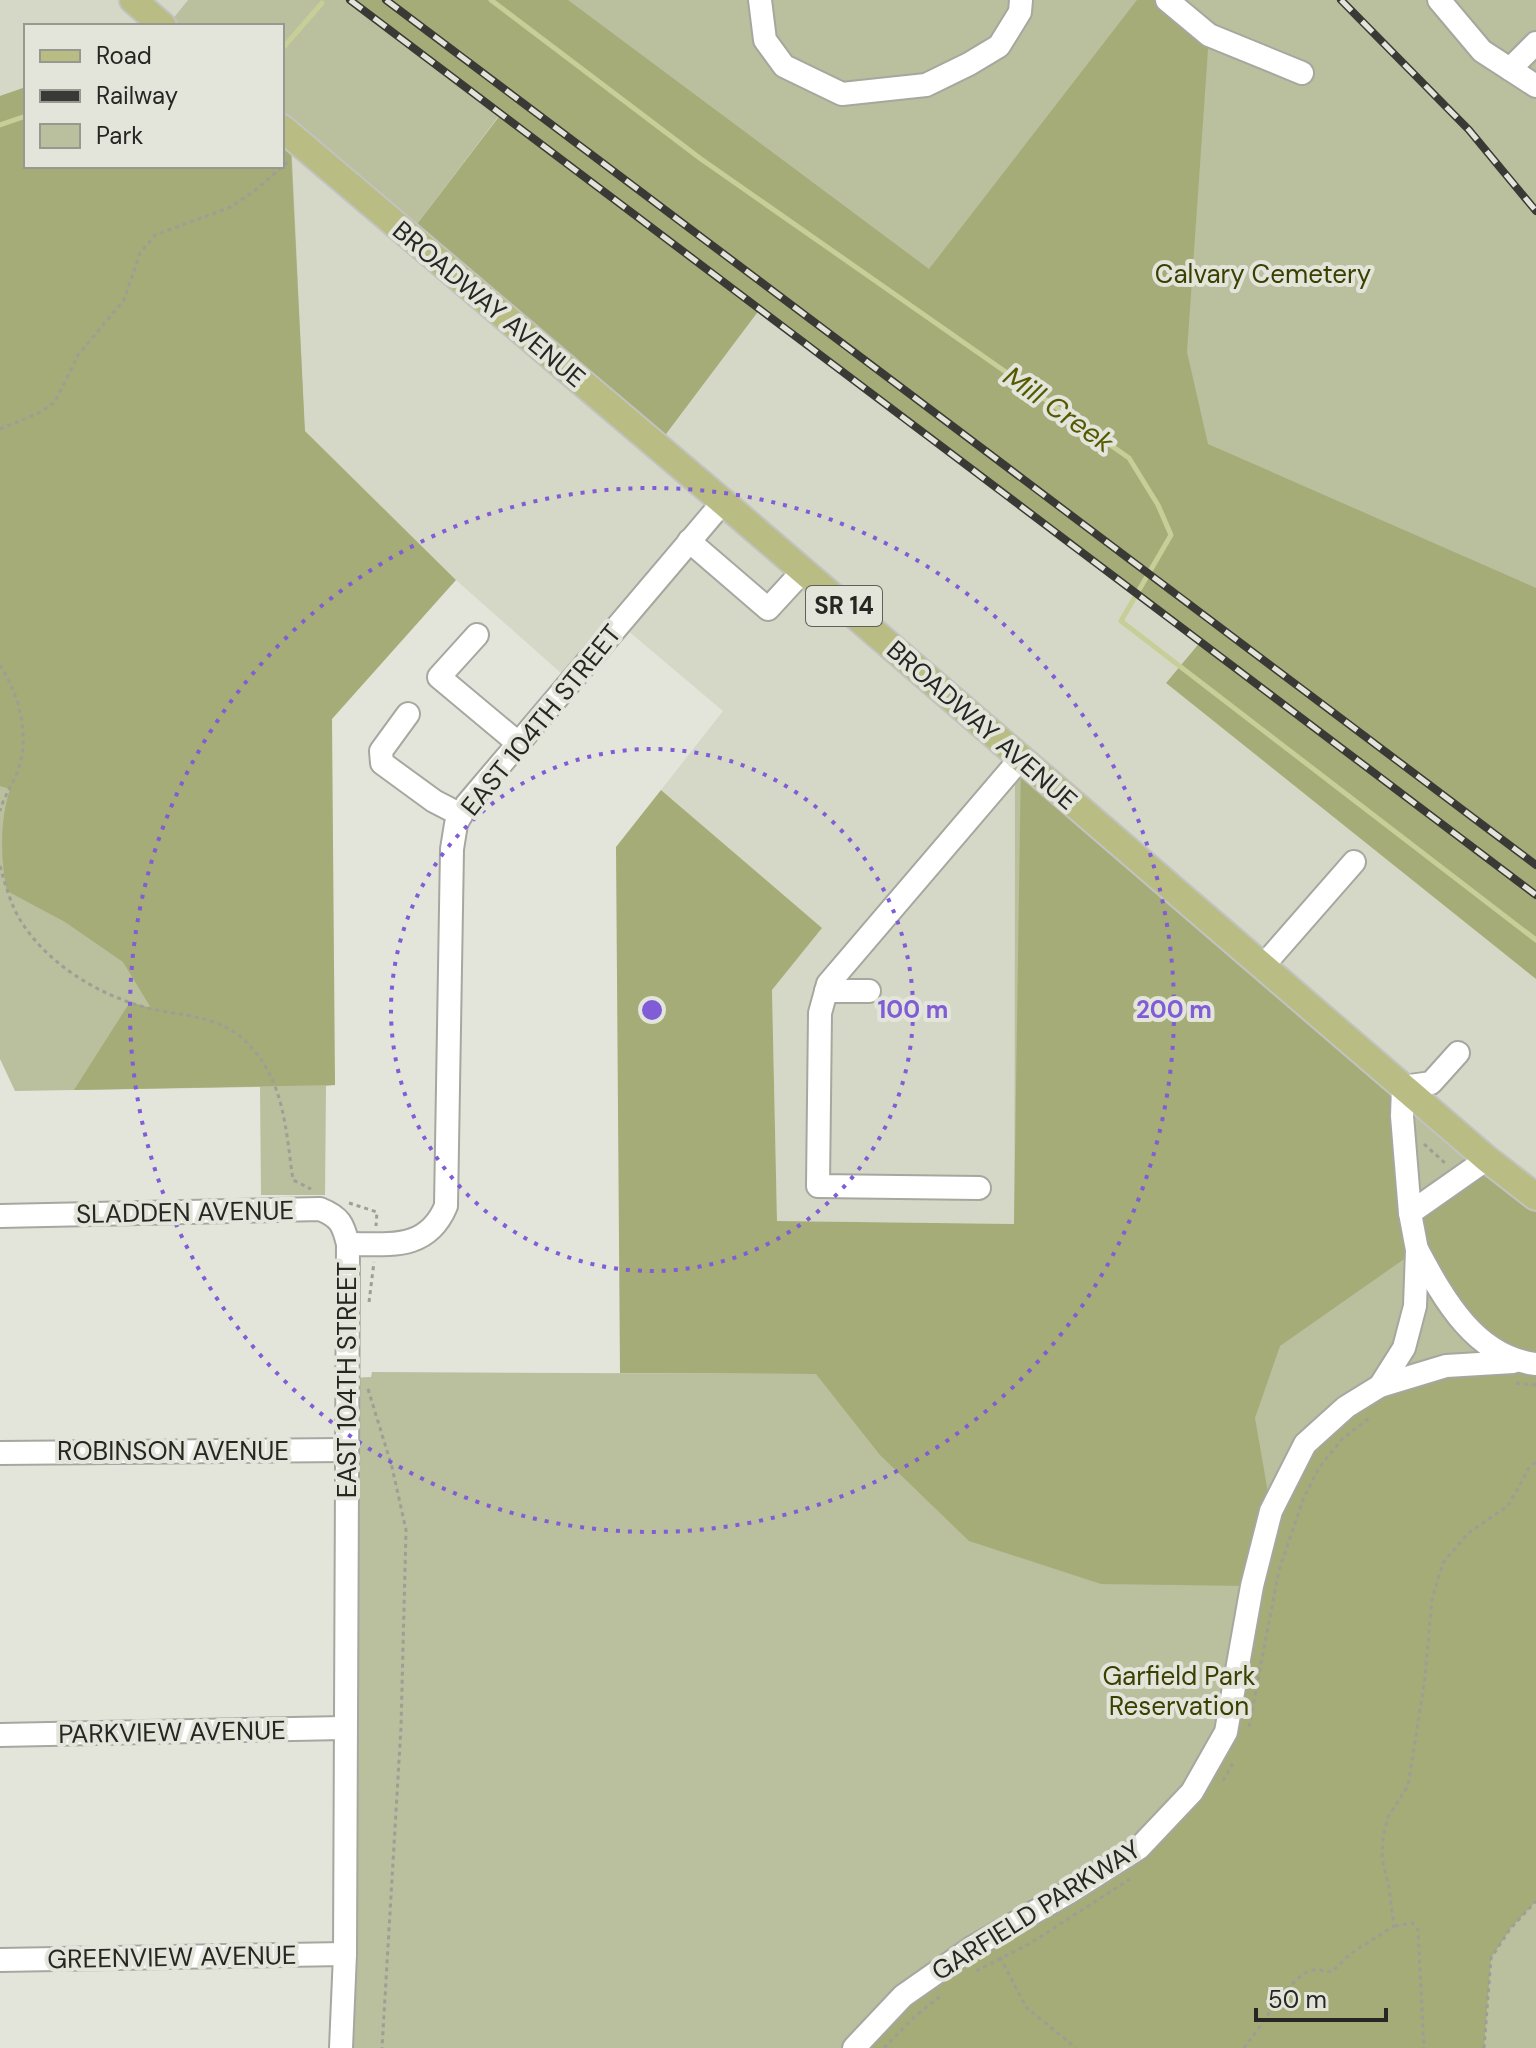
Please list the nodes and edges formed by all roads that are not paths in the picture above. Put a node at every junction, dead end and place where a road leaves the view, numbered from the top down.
1 (133, 0) edge
2 (760, 0) edge
3 (1021, 0) edge
4 (1167, 0) edge
5 (1439, 0) edge
6 (161, 24) edge
7 (1536, 43) edge
8 (1510, 69) junction
9 (1302, 73) dead end
10 (1536, 86) edge
11 (284, 130) edge
12 (723, 502) junction
13 (689, 541) junction
14 (803, 571) junction
15 (477, 635) dead end
16 (408, 714) dead end
17 (518, 743) junction
18 (1021, 758) junction
19 (461, 815) junction
20 (1354, 862) dead end
21 (1263, 966) junction
22 (826, 991) junction
23 (869, 991) dead end
24 (1458, 1053) dead end
25 (1403, 1087) junction
26 (1487, 1159) junction
27 (979, 1188) dead end
28 (1536, 1197) edge
29 (1410, 1213) junction
30 (0, 1216) edge
31 (348, 1244) junction
32 (1417, 1250) junction
33 (1513, 1362) junction
34 (1536, 1364) edge
35 (1380, 1386) junction
36 (347, 1450) junction
37 (0, 1453) edge
38 (344, 1728) junction
39 (0, 1735) edge
40 (345, 1954) junction
41 (0, 1960) edge
42 (341, 2048) edge
43 (854, 2048) edge

1 - 6 main road
2 - 3 street
4 - 9 street
5 - 8 street
7 - 8 street
8 - 10 street
11 - 12 main road, BROADWAY AVENUE / SR 14
12 - 13 street, EAST 104TH STREET
12 - 14 main road, BROADWAY AVENUE / SR 14
13 - 14 street
13 - 17 street, EAST 104TH STREET
14 - 18 main road, BROADWAY AVENUE / SR 14
15 - 17 street
16 - 19 street
17 - 19 street, EAST 104TH STREET
18 - 21 main road, BROADWAY AVENUE / SR 14
18 - 22 street
19 - 31 street, EAST 104TH STREET
20 - 21 street
21 - 25 main road, BROADWAY AVENUE / SR 14
22 - 23 street
22 - 27 street
24 - 25 street
25 - 26 main road, BROADWAY AVENUE / SR 14
25 - 29 street, GARFIELD PARKWAY
26 - 28 main road, BROADWAY AVENUE / SR 14
26 - 29 street
29 - 32 street, GARFIELD PARKWAY
30 - 31 street, SLADDEN AVENUE
31 - 36 street, EAST 104TH STREET
32 - 33 street, GARFIELD PARKWAY
32 - 35 street, GARFIELD PARKWAY
33 - 34 street, GARFIELD PARKWAY
33 - 35 street, GARFIELD PARKWAY
35 - 43 street, GARFIELD PARKWAY
36 - 37 street, ROBINSON AVENUE
36 - 38 street, EAST 104TH STREET
38 - 39 street, PARKVIEW AVENUE
38 - 40 street, EAST 104TH STREET
40 - 41 street, GREENVIEW AVENUE
40 - 42 street, EAST 104TH STREET

